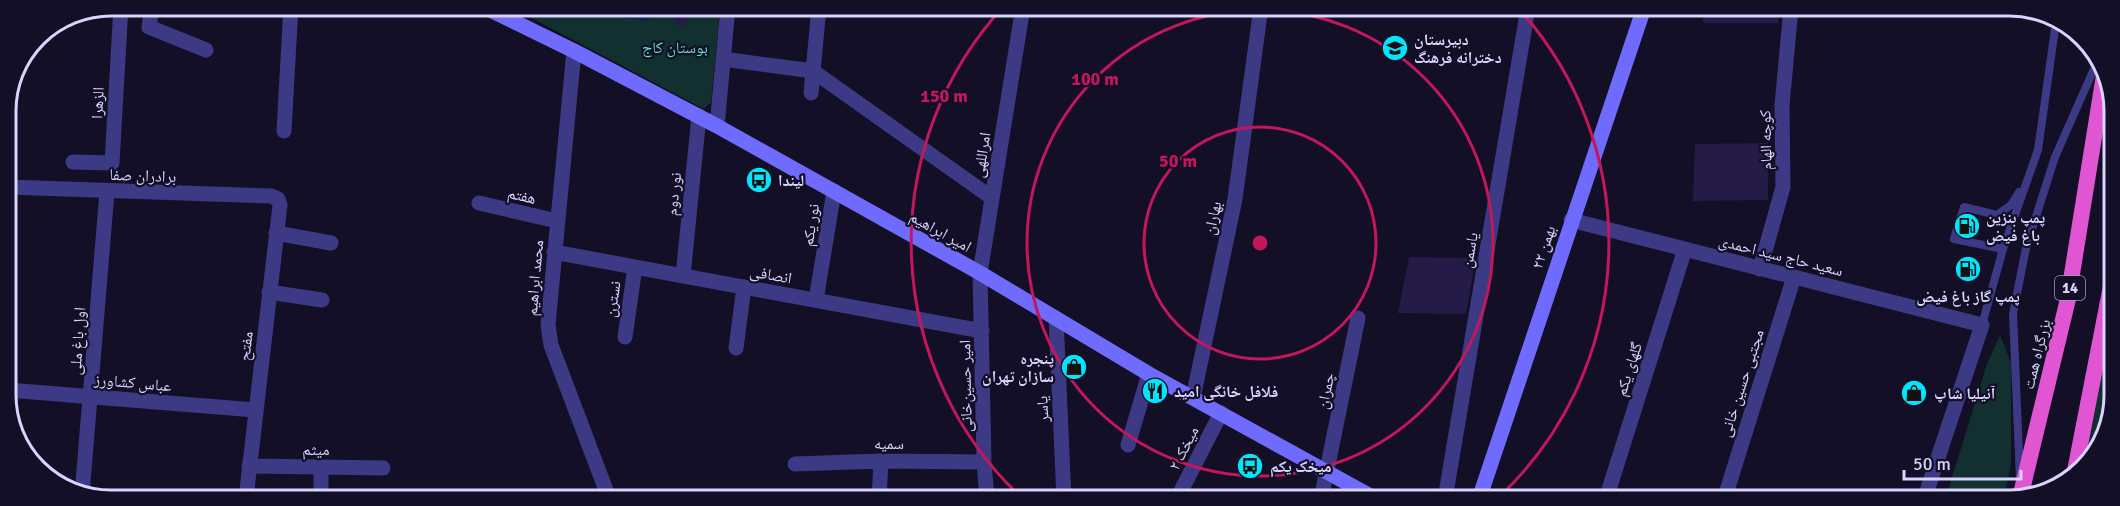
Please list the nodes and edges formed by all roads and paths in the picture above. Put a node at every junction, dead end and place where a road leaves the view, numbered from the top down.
1 (120, 16) edge
2 (151, 16) edge
3 (290, 16) edge
4 (502, 16) edge
5 (727, 16) edge
6 (818, 16) edge
7 (1022, 16) edge
8 (1260, 16) edge
9 (1526, 16) edge
10 (1641, 16) edge
11 (1790, 16) edge
12 (2055, 28) edge
13 (206, 50) dead end
14 (574, 51) junction
15 (723, 59) junction
16 (2094, 70) edge
17 (813, 71) junction
18 (2101, 91) edge
19 (811, 93) dead end
20 (699, 116) junction
21 (717, 126) junction
22 (284, 131) dead end
23 (73, 162) dead end
24 (2026, 181) junction
25 (17, 187) edge
26 (834, 191) junction
27 (107, 192) junction
28 (992, 198) junction
29 (278, 199) joint
30 (478, 203) dead end
31 (1571, 220) junction
32 (557, 221) junction
33 (276, 233) junction
34 (331, 243) dead end
35 (1685, 249) junction
36 (2003, 249) junction
37 (555, 252) junction
38 (635, 267) junction
39 (1760, 269) junction
40 (980, 273) junction
41 (683, 276) junction
42 (1794, 277) junction
43 (744, 287) junction
44 (269, 292) junction
45 (322, 300) dead end
46 (816, 300) junction
47 (1056, 318) junction
48 (1358, 318) dead end
49 (2104, 322) edge
50 (1982, 325) junction
51 (982, 331) junction
52 (625, 337) dead end
53 (736, 348) dead end
54 (1149, 374) junction
55 (16, 391) edge
56 (91, 397) junction
57 (1193, 398) junction
58 (255, 410) junction
59 (1221, 413) junction
60 (1128, 445) dead end
61 (2077, 459) edge
62 (881, 461) junction
63 (984, 462) junction
64 (795, 464) dead end
65 (249, 465) junction
66 (321, 467) junction
67 (382, 468) dead end
68 (1327, 472) junction
69 (83, 485) edge
70 (2020, 488) edge
71 (2022, 488) edge
72 (1064, 489) edge
73 (1182, 489) edge
74 (1323, 489) edge
75 (1358, 489) edge
76 (1447, 489) edge
77 (1482, 489) edge
78 (1609, 489) edge
79 (1727, 489) edge
80 (1928, 489) edge
81 (247, 490) edge
82 (321, 490) edge
83 (606, 490) edge
84 (879, 490) edge
85 (986, 490) edge

1 - 23 street, الزهرا
2 - 13 street
3 - 22 street
4 - 14 main road, امیر ابراهیم
5 - 15 street
6 - 17 street
7 - 28 street, امراللهی
8 - 57 street, بهاران
9 - 76 street, یاسمن
10 - 31 main road, ۲۲ بهمن
11 - 39 street, کوچه الهام
12 - 24 lane
14 - 20 main road, امیر ابراهیم
14 - 32 street, محمد ابراهیم
15 - 17 street
15 - 21 street
16 - 70 lane
17 - 19 street
17 - 28 street
18 - 71 highway, بزرگراه همت / 14
20 - 21 main road, امیر ابراهیم
20 - 41 street, نور دوم
21 - 26 main road, امیر ابراهیم
24 - 36 lane
24 - 36 lane
25 - 27 street, برادران صفا
26 - 40 main road, امیر ابراهیم
26 - 46 street, نور یکم
27 - 29 street, برادران صفا
27 - 56 street, اول باغ ملی
28 - 40 street, امراللهی
29 - 33 street, مفتح
30 - 32 street, هفتم
31 - 35 street, سعید حاج سید احمدی
31 - 77 main road, ۲۲ بهمن
32 - 37 street, محمد ابراهیم
33 - 34 street
33 - 44 street, مفتح
35 - 39 street, سعید حاج سید احمدی
35 - 78 street, گلهای یکم
36 - 50 lane
37 - 38 street, انصافی
37 - 83 street, محمد ابراهیم
38 - 41 street, انصافی
38 - 52 street, نسترن
39 - 42 street, سعید حاج سید احمدی
40 - 47 main road, امیر ابراهیم
40 - 51 street, امیر حسین‌خانی
41 - 43 street, انصافی
42 - 50 street, سعید حاج سید احمدی
42 - 79 street, مجتبی حسین خانی
43 - 46 street, انصافی
43 - 53 street
44 - 45 street
44 - 58 street, مفتح
46 - 51 street, انصافی
47 - 54 main road, امیر ابراهیم
47 - 72 street, یاسر
48 - 68 street, چمران
49 - 61 highway, 14
50 - 80 street
51 - 63 street, امیر حسین‌خانی
54 - 57 main road, امیر ابراهیم
54 - 60 street
55 - 56 street, عباس کشاورز
56 - 58 street, عباس کشاورز
56 - 69 street, اول باغ ملی
57 - 59 main road, امیر ابراهیم
58 - 65 street, مفتح
59 - 68 main road, امیر ابراهیم
59 - 73 street, میخک ۲
62 - 63 street, سمیه
62 - 64 street, سمیه
62 - 84 street
63 - 85 street, امیر حسین‌خانی
65 - 66 street, میثم
65 - 81 street, مفتح
66 - 67 street, میثم
66 - 82 street
68 - 74 street, چمران
68 - 75 main road, امیر ابراهیم

